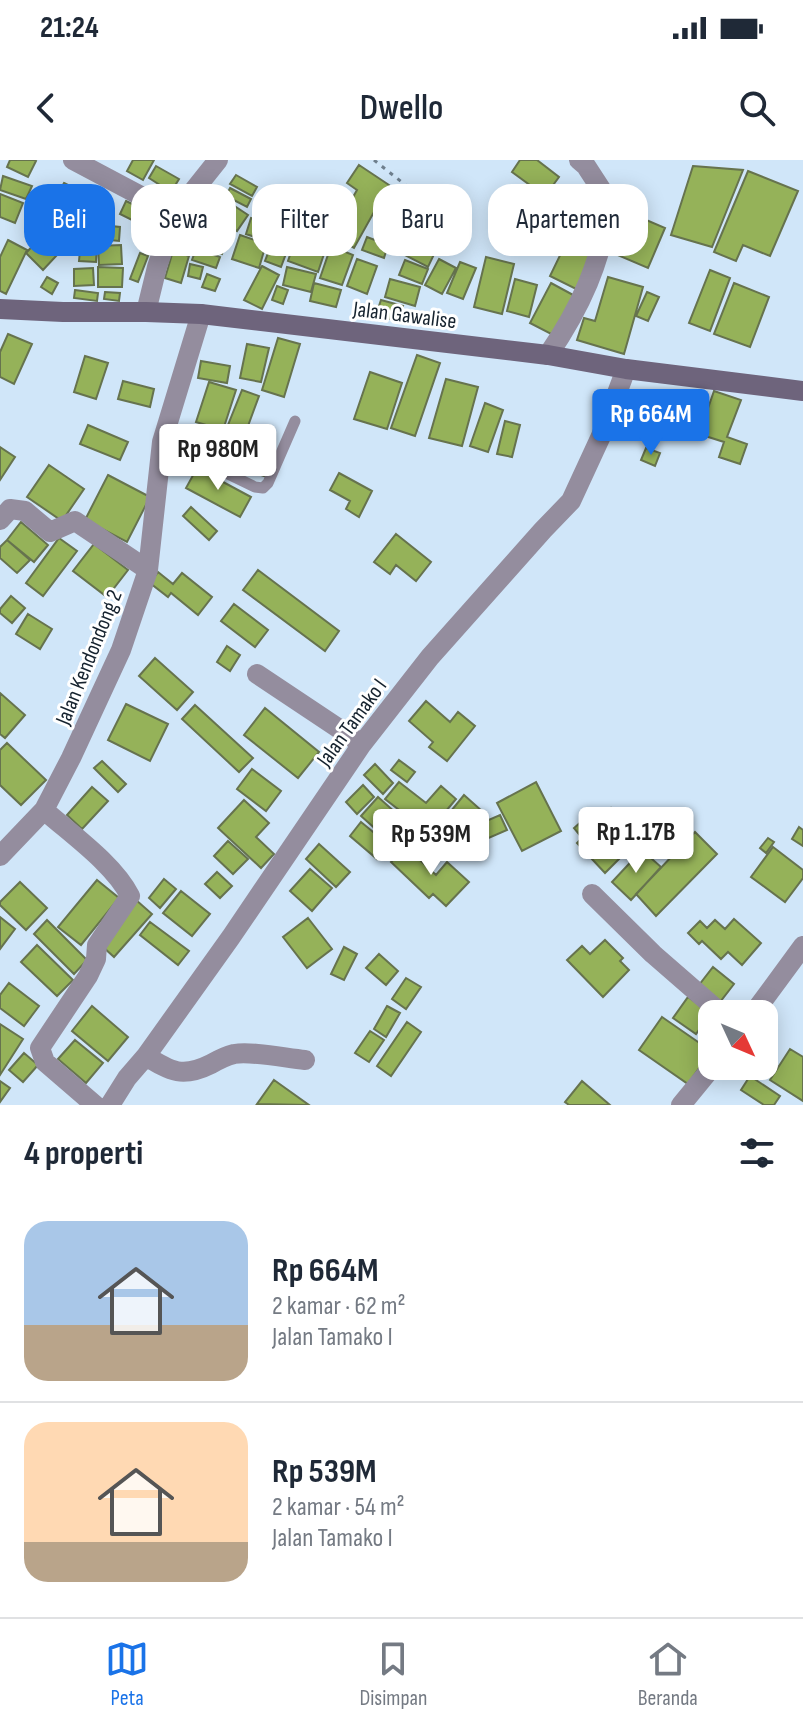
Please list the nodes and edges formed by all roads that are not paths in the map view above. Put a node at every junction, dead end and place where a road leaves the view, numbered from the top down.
1 (73, 160) edge
2 (218, 160) edge
3 (579, 160) edge
4 (199, 184) edge
5 (131, 191) edge
6 (161, 256) edge
7 (0, 309) edge
8 (146, 312) junction
9 (201, 314) junction
10 (548, 355) junction
11 (626, 369) junction
12 (803, 391) edge
13 (295, 421) dead end
14 (162, 442) junction
15 (0, 520) edge
16 (148, 570) junction
17 (257, 674) dead end
18 (362, 744) junction
19 (44, 810) junction
20 (0, 856) edge
21 (592, 894) dead end
22 (803, 946) edge
23 (706, 1000) edge
24 (763, 1000) edge
25 (146, 1056) junction
26 (305, 1060) dead end
27 (702, 1080) edge
28 (95, 1105) edge
29 (110, 1105) edge
30 (681, 1105) edge

1 - 5 street
2 - 4 street
3 - 10 street
6 - 8 street
7 - 8 street, Jalan Gawalise
8 - 9 street, Jalan Gawalise
9 - 10 street, Jalan Gawalise
9 - 14 street, Jalan Kendondong 2
10 - 11 street, Jalan Gawalise
11 - 12 street, Jalan Gawalise
11 - 18 street, Jalan Tamako I
13 - 14 lane
14 - 16 street, Jalan Kendondong 2
15 - 16 street
16 - 19 street, Jalan Kendondong 2
17 - 18 street
18 - 25 street, Jalan Tamako I
19 - 20 street, Jalan Kendondong 2
19 - 28 street
21 - 23 street
22 - 24 street
25 - 26 street
25 - 29 street, Jalan Tamako I
27 - 30 street

